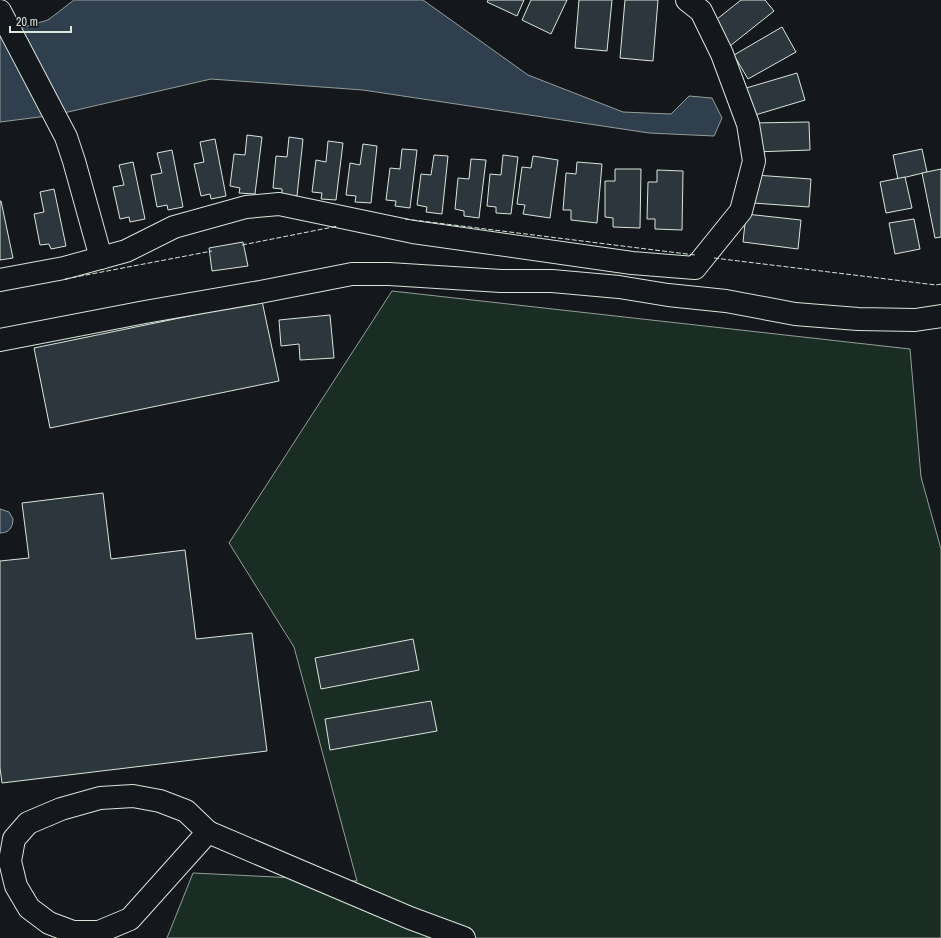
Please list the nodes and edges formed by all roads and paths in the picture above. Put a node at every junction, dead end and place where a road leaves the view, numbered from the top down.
1 (688, 0) edge
2 (0, 11) edge
3 (101, 258) junction
4 (0, 280) edge
5 (941, 316) edge
6 (0, 340) edge
7 (208, 832) junction
8 (130, 928) edge
9 (464, 938) edge

1 - 3 lane
2 - 3 lane
3 - 4 lane
5 - 6 lane
7 - 8 lane
7 - 8 lane
7 - 9 lane

